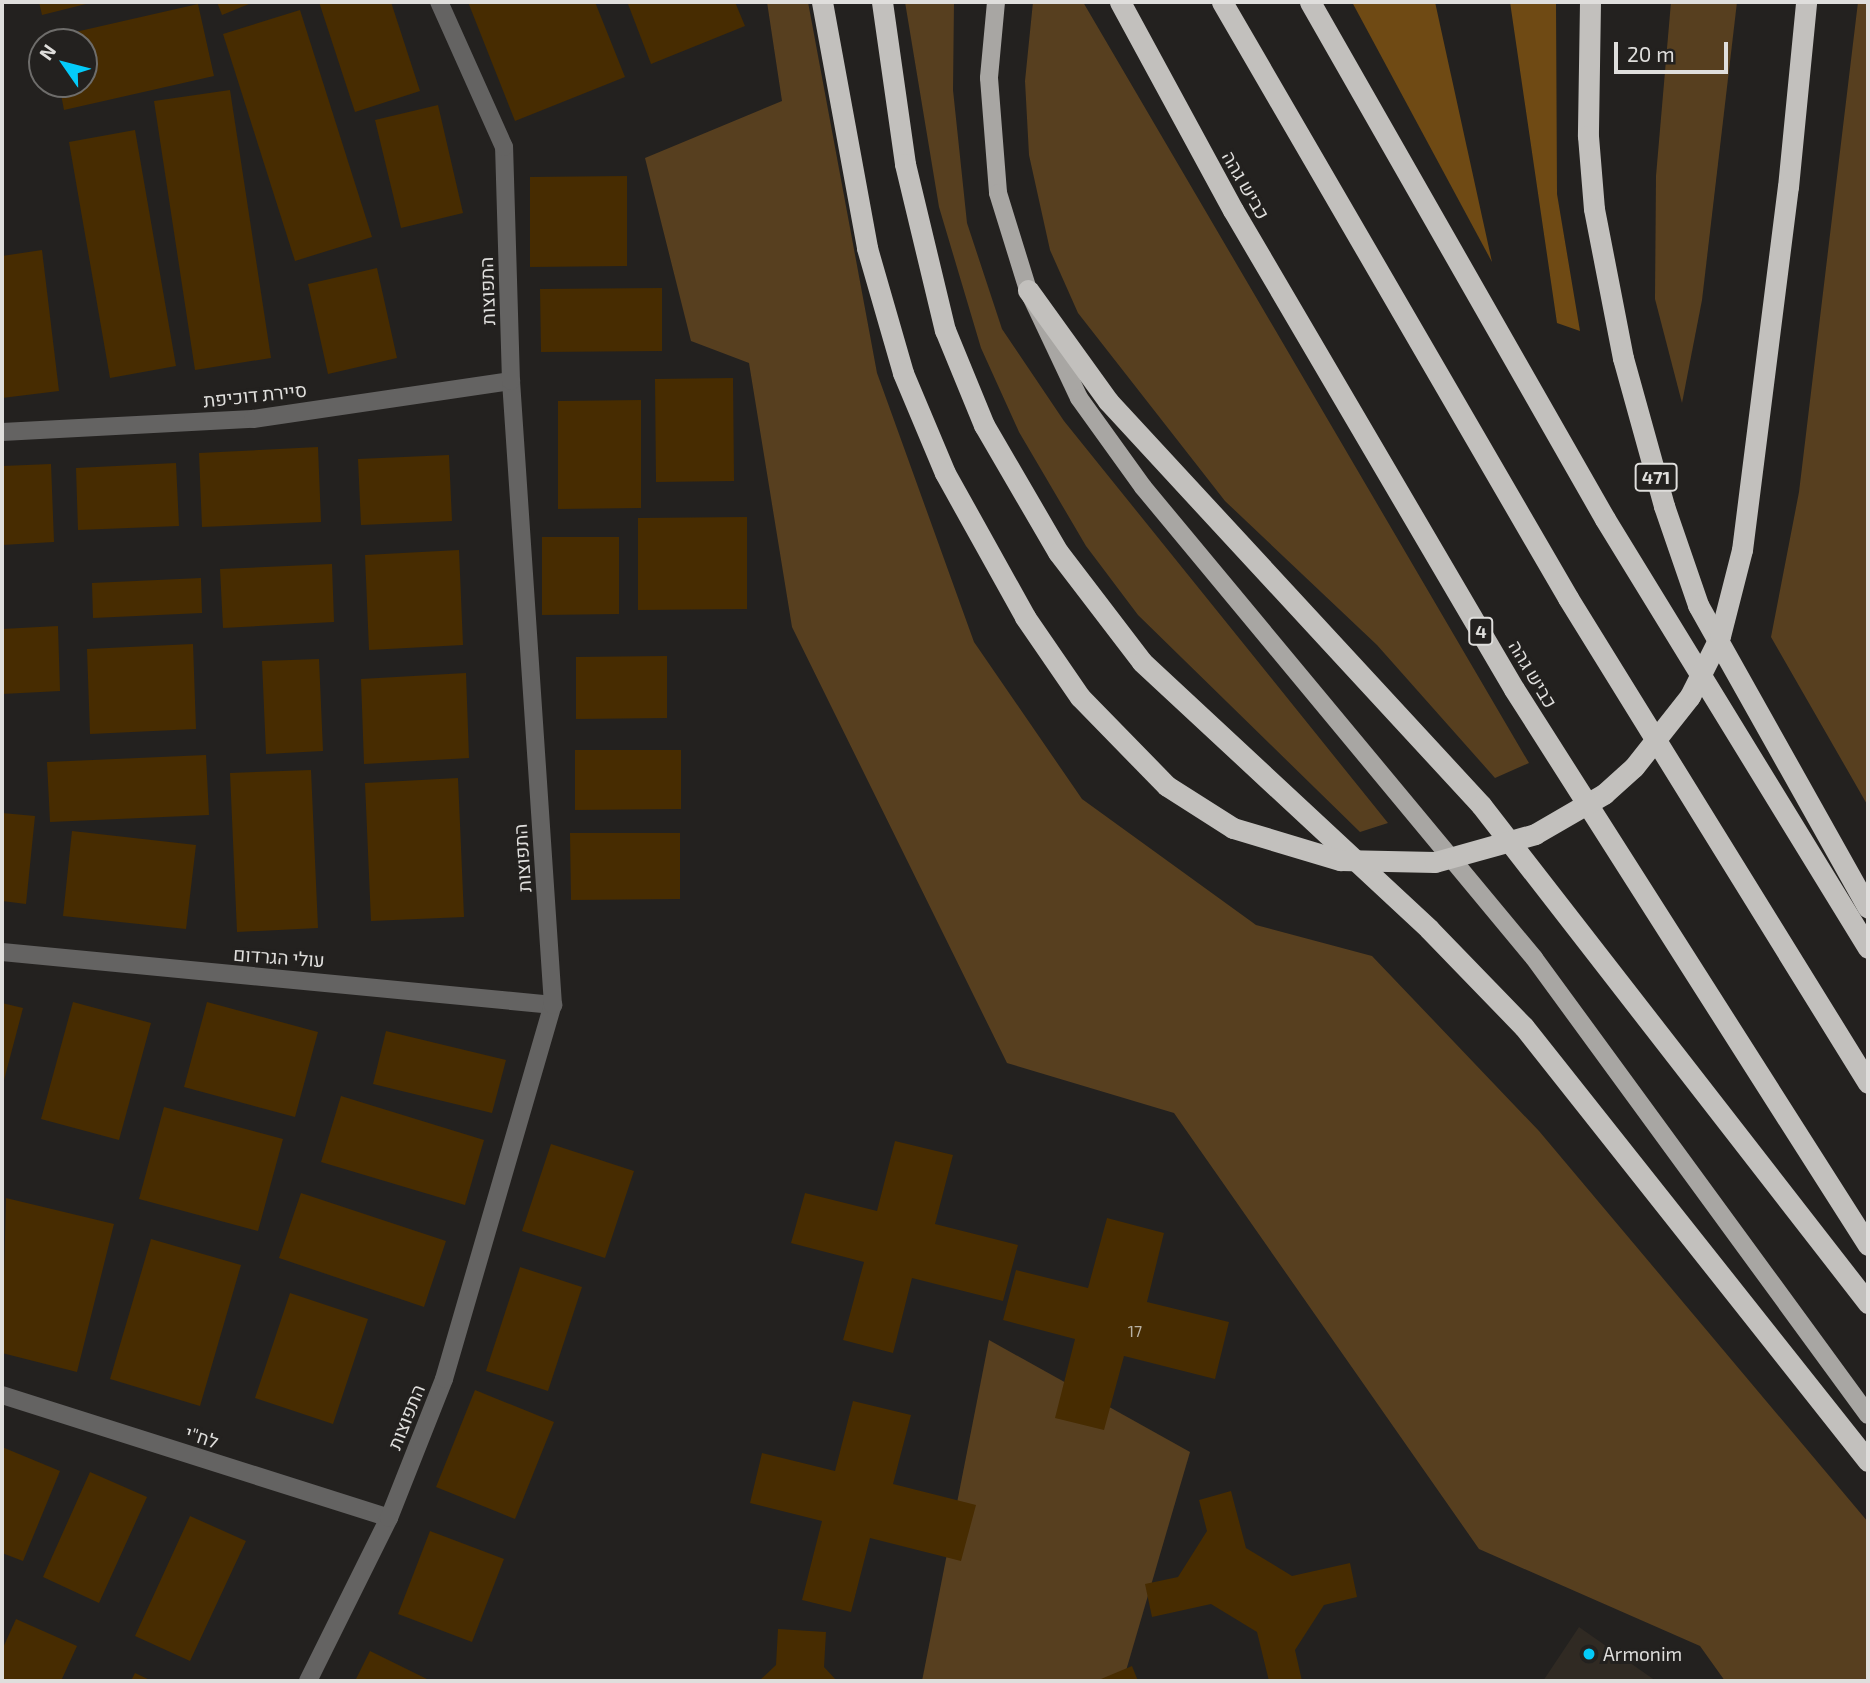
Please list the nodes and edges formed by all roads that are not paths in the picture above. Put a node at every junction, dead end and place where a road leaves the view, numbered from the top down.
1 (439, 2) edge
2 (822, 2) edge
3 (882, 2) edge
4 (996, 2) edge
5 (1120, 2) edge
6 (1222, 2) edge
7 (1310, 2) edge
8 (1590, 2) edge
9 (1806, 2) edge
10 (1816, 2) edge
11 (1800, 73) junction
12 (1028, 290) junction
13 (511, 382) junction
14 (2, 432) edge
15 (1868, 908) edge
16 (1868, 948) edge
17 (2, 952) edge
18 (553, 1005) junction
19 (1868, 1083) edge
20 (1868, 1245) edge
21 (1868, 1303) edge
22 (2, 1395) edge
23 (1868, 1415) edge
24 (1868, 1461) edge
25 (389, 1518) junction
26 (309, 1681) edge

1 - 13 street, התפוצות
2 - 11 highway, bridge
3 - 24 highway
4 - 12 main road
5 - 20 highway, כביש גהה / 4
6 - 19 highway
7 - 16 highway
8 - 15 highway, 471
9 - 11 highway
10 - 11 main road
12 - 21 highway
12 - 23 main road
13 - 14 street, סיירת דוכיפת
13 - 18 street, התפוצות
17 - 18 street, עולי הגרדום
18 - 25 street, התפוצות
22 - 25 street, לח"י
25 - 26 street, התפוצות

